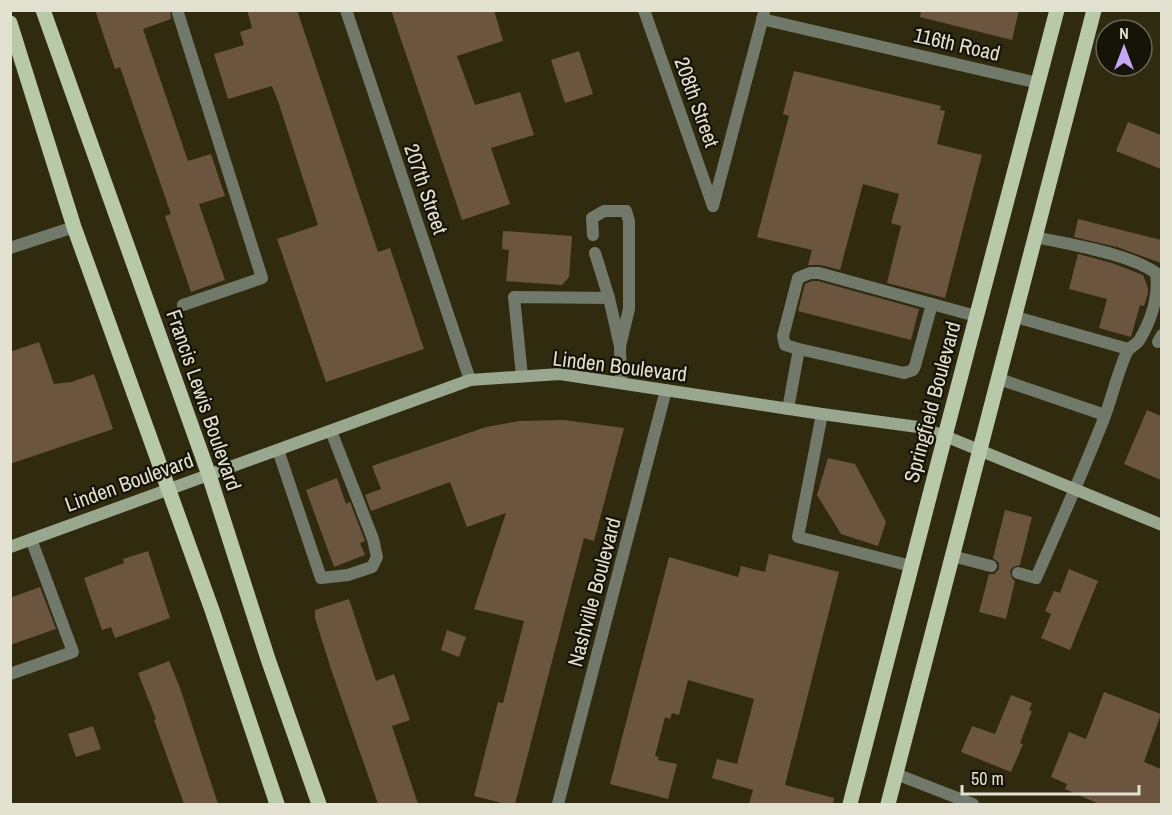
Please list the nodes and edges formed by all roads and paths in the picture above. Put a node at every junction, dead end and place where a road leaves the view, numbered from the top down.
1 (43, 10) edge
2 (346, 10) edge
3 (644, 10) edge
4 (1057, 10) edge
5 (1095, 10) edge
6 (178, 13) dead end
7 (763, 15) edge
8 (10, 23) edge
9 (1038, 83) junction
10 (74, 227) junction
11 (593, 236) dead end
12 (1036, 237) junction
13 (10, 248) edge
14 (595, 254) dead end
15 (609, 298) junction
16 (932, 304) junction
17 (183, 305) dead end
18 (976, 316) junction
19 (1016, 317) junction
20 (620, 346) junction
21 (799, 349) junction
22 (1128, 349) junction
23 (522, 376) junction
24 (999, 379) junction
25 (470, 380) junction
26 (621, 383) junction
27 (666, 390) junction
28 (788, 409) junction
29 (822, 414) junction
30 (1105, 415) junction
31 (331, 431) junction
32 (945, 435) junction
33 (279, 450) junction
34 (979, 450) junction
35 (209, 475) junction
36 (1076, 489) junction
37 (168, 490) junction
38 (1161, 525) edge
39 (31, 539) junction
40 (10, 547) edge
41 (952, 556) junction
42 (911, 566) junction
43 (991, 566) dead end
44 (1017, 573) dead end
45 (10, 674) edge
46 (896, 774) junction
47 (277, 804) edge
48 (319, 804) edge
49 (558, 804) edge
50 (850, 804) edge
51 (888, 804) edge
52 (973, 804) edge

1 - 35 main road, Francis Lewis Boulevard
2 - 25 street, 207th Street
3 - 7 street, 208th Street
4 - 9 main road, Springfield Boulevard
5 - 12 main road
6 - 17 street
7 - 9 street, 116th Road
8 - 10 main road
9 - 18 main road, Springfield Boulevard
10 - 13 street
10 - 37 main road
11 - 20 street
12 - 19 main road
12 - 22 street
14 - 15 street
15 - 20 street
15 - 23 street
16 - 18 street
16 - 21 street
16 - 21 street
18 - 32 main road, Springfield Boulevard
19 - 22 street
19 - 24 main road
20 - 26 street
21 - 28 street
22 - 30 street
23 - 25 main road, Linden Boulevard
23 - 26 main road, Linden Boulevard
24 - 30 street
24 - 34 main road
25 - 31 main road, Linden Boulevard
26 - 27 main road, Linden Boulevard
27 - 28 main road, Linden Boulevard
27 - 49 street, Nashville Boulevard
28 - 29 main road, Linden Boulevard
29 - 32 main road, Linden Boulevard
29 - 42 street
30 - 36 street
31 - 33 main road, Linden Boulevard
31 - 33 street
32 - 34 main road, Linden Boulevard
32 - 42 main road, Springfield Boulevard
33 - 35 main road, Linden Boulevard
34 - 36 main road, Linden Boulevard
34 - 41 main road
35 - 37 main road, Linden Boulevard
35 - 48 main road, Francis Lewis Boulevard
36 - 38 main road, Linden Boulevard
36 - 44 street
37 - 39 main road, Linden Boulevard
37 - 47 main road
39 - 40 main road, Linden Boulevard
39 - 45 street
41 - 43 street
41 - 46 main road
42 - 50 main road, Springfield Boulevard
46 - 51 main road
46 - 52 street

